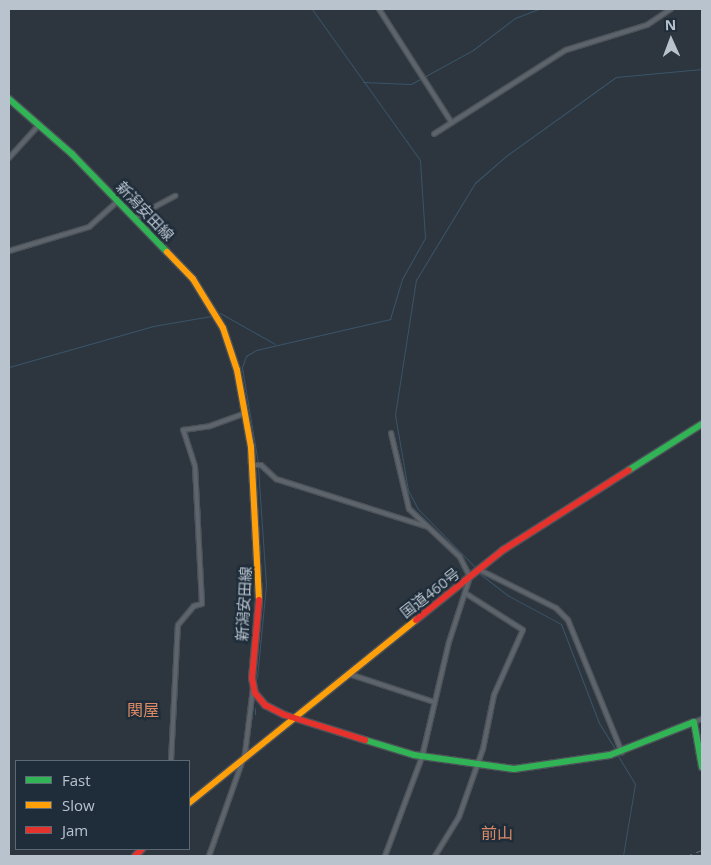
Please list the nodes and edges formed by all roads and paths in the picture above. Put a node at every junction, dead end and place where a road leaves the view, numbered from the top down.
1 (379, 9) edge
2 (670, 9) edge
3 (9, 99) edge
4 (40, 124) junction
5 (452, 124) junction
6 (434, 134) dead end
7 (9, 158) edge
8 (175, 196) dead end
9 (118, 202) junction
10 (134, 218) junction
11 (9, 252) edge
12 (245, 413) junction
13 (702, 424) edge
14 (391, 433) dead end
15 (252, 465) junction
16 (430, 527) junction
17 (480, 570) junction
18 (472, 576) junction
19 (466, 593) junction
20 (348, 674) junction
21 (253, 686) junction
22 (434, 702) junction
23 (295, 717) junction
24 (702, 719) edge
25 (694, 722) junction
26 (622, 752) junction
27 (245, 754) junction
28 (422, 757) junction
29 (171, 760) edge
30 (476, 765) junction
31 (702, 767) edge
32 (190, 802) edge
33 (209, 856) edge
34 (384, 856) edge
35 (435, 856) edge

1 - 5 street
2 - 5 street
3 - 4 main road, 新潟安田線
4 - 7 street
4 - 9 main road, 新潟安田線
5 - 6 street
8 - 10 street
9 - 10 main road, 新潟安田線
9 - 11 street
10 - 12 main road, 新潟安田線
12 - 15 main road, 新潟安田線
12 - 29 street
13 - 17 main road, 国道460号
14 - 16 street
15 - 16 street
15 - 21 main road, 新潟安田線
16 - 18 street
17 - 18 main road, 国道460号
17 - 26 street
18 - 19 street
18 - 20 main road, 国道460号
19 - 22 street
19 - 30 street
20 - 22 street
20 - 23 main road, 国道460号
21 - 23 main road
21 - 27 street
22 - 28 street
23 - 27 main road, 国道460号
23 - 28 main road
24 - 25 street
25 - 26 main road
25 - 31 main road
26 - 30 main road
27 - 32 main road, 国道460号
27 - 33 street
28 - 30 main road
28 - 34 street
30 - 35 street

